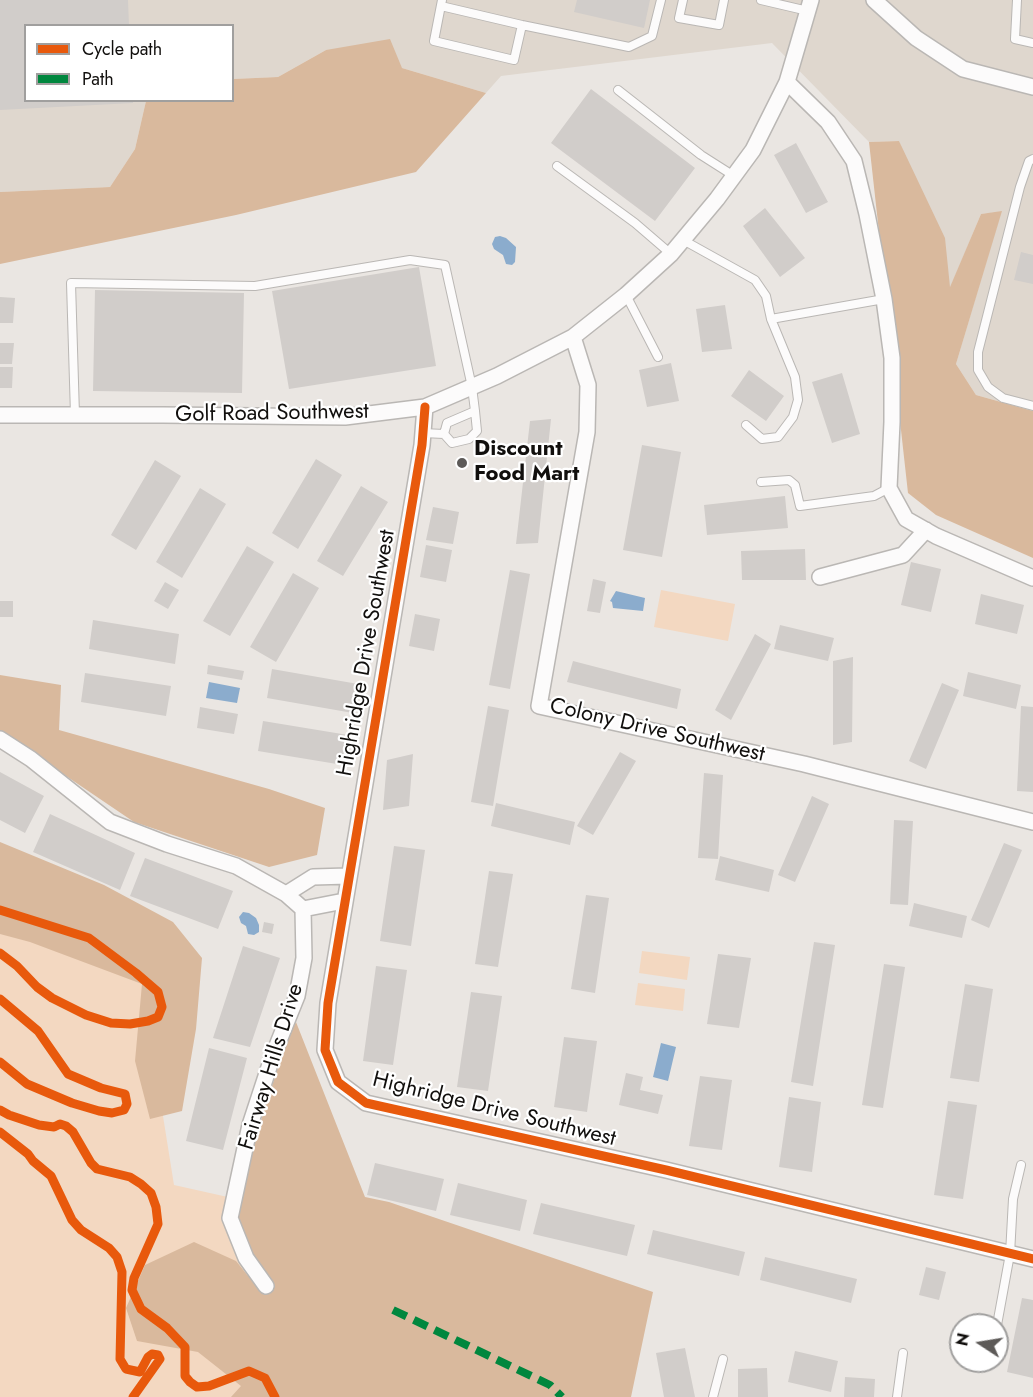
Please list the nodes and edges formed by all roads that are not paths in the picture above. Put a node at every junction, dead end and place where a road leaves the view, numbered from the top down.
1 (661, 0) edge
2 (683, 0) edge
3 (724, 0) edge
4 (874, 0) edge
5 (1017, 0) edge
6 (766, 1) edge
7 (442, 3) edge
8 (809, 5) edge
9 (522, 25) junction
10 (1033, 43) edge
11 (787, 82) junction
12 (1033, 87) edge
13 (618, 90) dead end
14 (1033, 159) edge
15 (557, 166) dead end
16 (734, 176) junction
17 (683, 240) junction
18 (671, 254) junction
19 (626, 295) junction
20 (884, 299) junction
21 (771, 319) junction
22 (573, 337) junction
23 (658, 357) dead end
24 (472, 387) junction
25 (1033, 406) edge
26 (425, 407) junction
27 (475, 411) junction
28 (0, 415) edge
29 (75, 415) junction
30 (746, 425) dead end
31 (423, 434) junction
32 (444, 434) junction
33 (761, 482) dead end
34 (890, 488) junction
35 (926, 530) junction
36 (820, 577) dead end
37 (1033, 578) edge
38 (0, 739) edge
39 (1033, 822) edge
40 (348, 876) junction
41 (286, 894) junction
42 (344, 901) junction
43 (303, 909) junction
44 (1021, 1165) dead end
45 (1010, 1254) junction
46 (1033, 1259) edge
47 (266, 1286) dead end
48 (999, 1313) edge
49 (903, 1353) dead end
50 (723, 1359) dead end
51 (713, 1397) edge
52 (897, 1397) edge

1 - 9 lane
2 - 3 lane
4 - 12 street
5 - 10 lane
6 - 8 lane
7 - 9 lane
7 - 9 lane
8 - 11 street, Golf Road Southwest
11 - 16 street, Golf Road Southwest
11 - 20 street
13 - 16 lane
14 - 25 lane
15 - 18 lane
16 - 17 street, Golf Road Southwest
17 - 18 street, Golf Road Southwest
17 - 21 lane
18 - 19 street, Golf Road Southwest
19 - 22 street, Golf Road Southwest
19 - 23 lane
20 - 21 lane
20 - 34 street
21 - 30 lane
22 - 24 street, Golf Road Southwest
22 - 39 street, Colony Drive Southwest
24 - 26 street, Golf Road Southwest
24 - 27 lane
24 - 29 lane
26 - 29 street, Golf Road Southwest
26 - 31 street, Highridge Drive Southwest
27 - 32 lane
27 - 32 lane
28 - 29 street, Golf Road Southwest
31 - 32 lane
31 - 40 street, Highridge Drive Southwest
33 - 34 lane
34 - 35 street
35 - 36 street
35 - 37 street
38 - 41 street
40 - 41 street
40 - 42 street, Highridge Drive Southwest
41 - 43 street
42 - 43 street
42 - 45 street, Highridge Drive Southwest
43 - 47 street, Fairway Hills Drive
44 - 45 lane
45 - 46 street, Highridge Drive Southwest
45 - 48 lane
49 - 52 lane
50 - 51 lane

